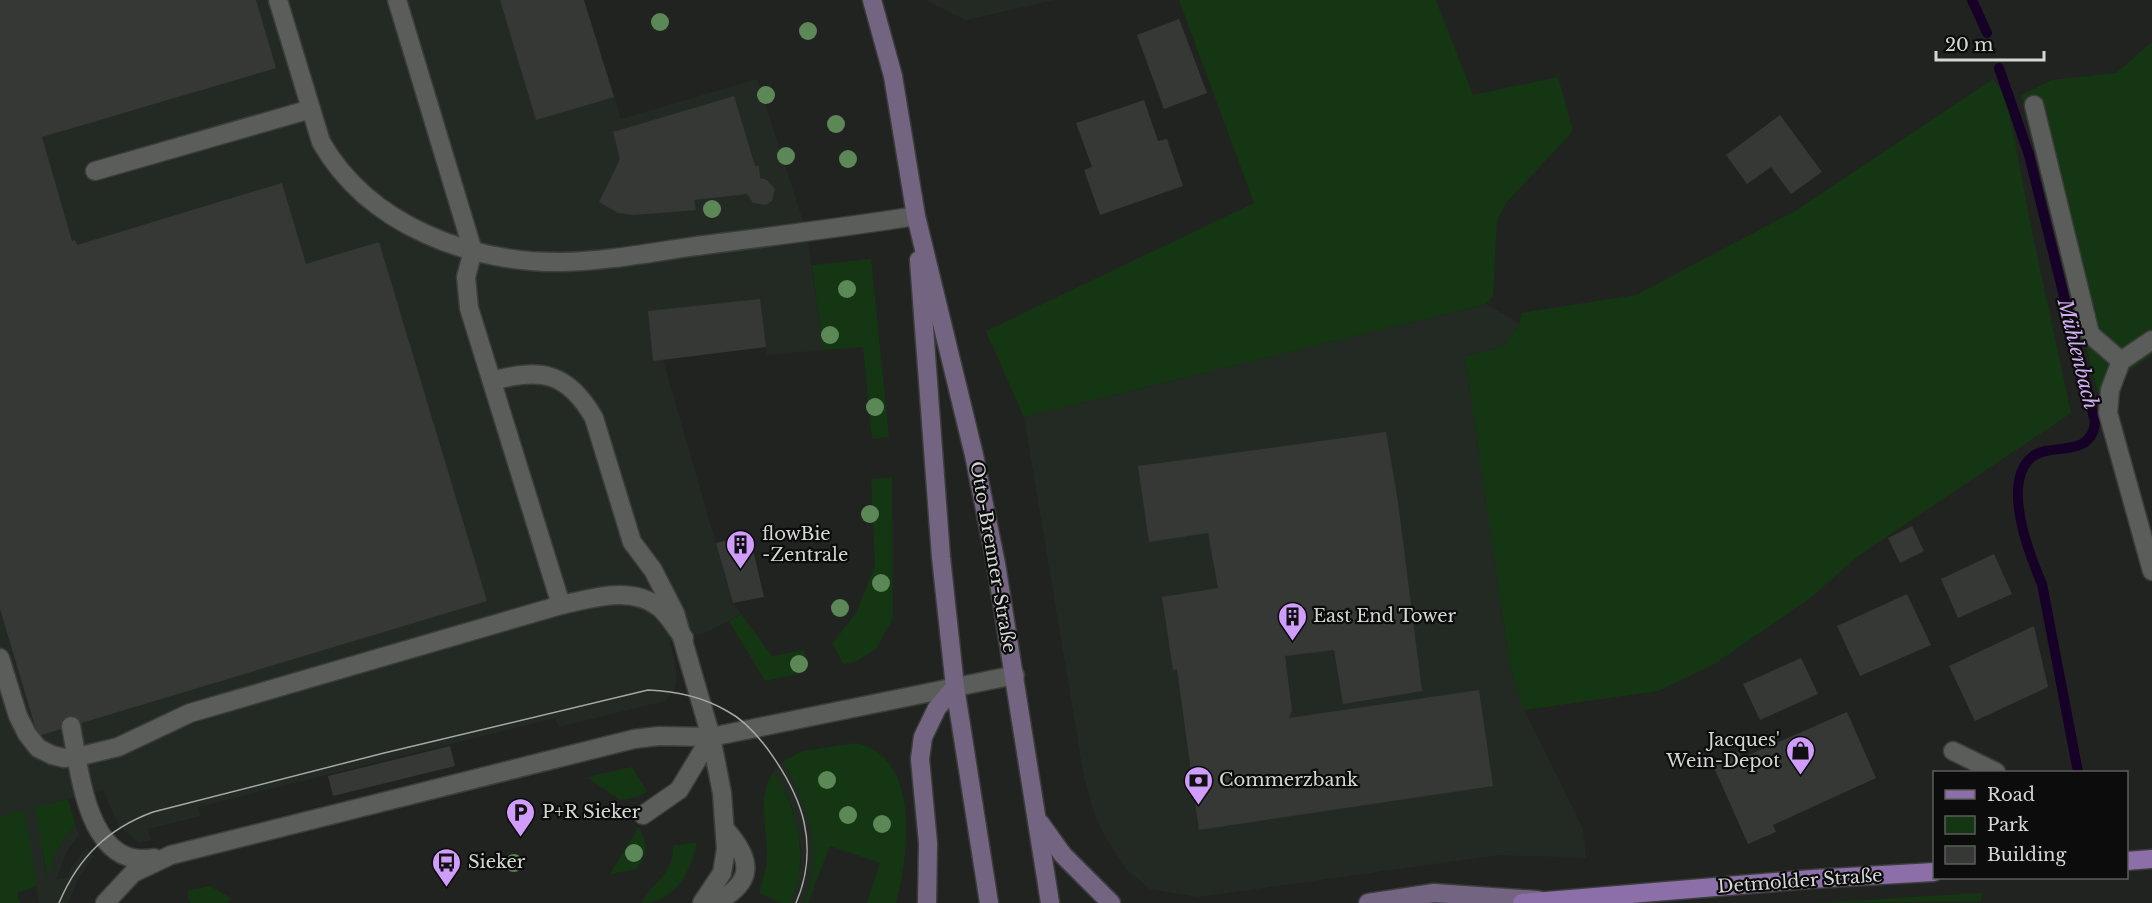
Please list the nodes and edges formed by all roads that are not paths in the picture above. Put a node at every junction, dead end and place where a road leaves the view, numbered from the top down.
1 (278, 0) edge
2 (397, 0) edge
3 (872, 0) edge
4 (2034, 105) dead end
5 (311, 109) junction
6 (95, 171) dead end
7 (916, 216) junction
8 (473, 251) junction
9 (2152, 340) edge
10 (2121, 361) junction
11 (492, 381) junction
12 (2152, 571) edge
13 (561, 605) junction
14 (684, 638) junction
15 (0, 658) edge
16 (1015, 675) junction
17 (956, 687) junction
18 (71, 726) dead end
19 (711, 737) junction
20 (1953, 751) dead end
21 (77, 757) junction
22 (1994, 771) edge
23 (1035, 813) junction
24 (643, 816) dead end
25 (725, 829) junction
26 (171, 855) junction
27 (2152, 859) edge
28 (2128, 861) edge
29 (1933, 872) edge
30 (1530, 902) edge
31 (105, 903) edge
32 (702, 903) edge
33 (714, 903) edge
34 (927, 903) edge
35 (989, 903) edge
36 (1050, 903) edge
37 (1111, 903) edge
38 (1368, 903) edge

1 - 5 street
2 - 8 street
3 - 7 street, Otto-Brenner-Straße
4 - 10 street
5 - 6 street
5 - 8 street
7 - 8 street
7 - 16 street, Otto-Brenner-Straße
7 - 17 street, Otto-Brenner-Straße
8 - 11 street
9 - 10 street
10 - 12 street
11 - 13 street
11 - 14 street
13 - 14 street
13 - 21 street
14 - 19 street
15 - 21 street
16 - 17 street
16 - 23 street, Otto-Brenner-Straße
17 - 19 street
17 - 34 street
17 - 35 street, Otto-Brenner-Straße
18 - 21 street
19 - 24 street
19 - 25 street
19 - 26 street
20 - 22 street
21 - 26 street
23 - 36 street, Otto-Brenner-Straße
23 - 37 street
25 - 32 street
25 - 33 street
26 - 31 street
27 - 28 main road
29 - 30 main road, Detmolder Straße
30 - 38 street

